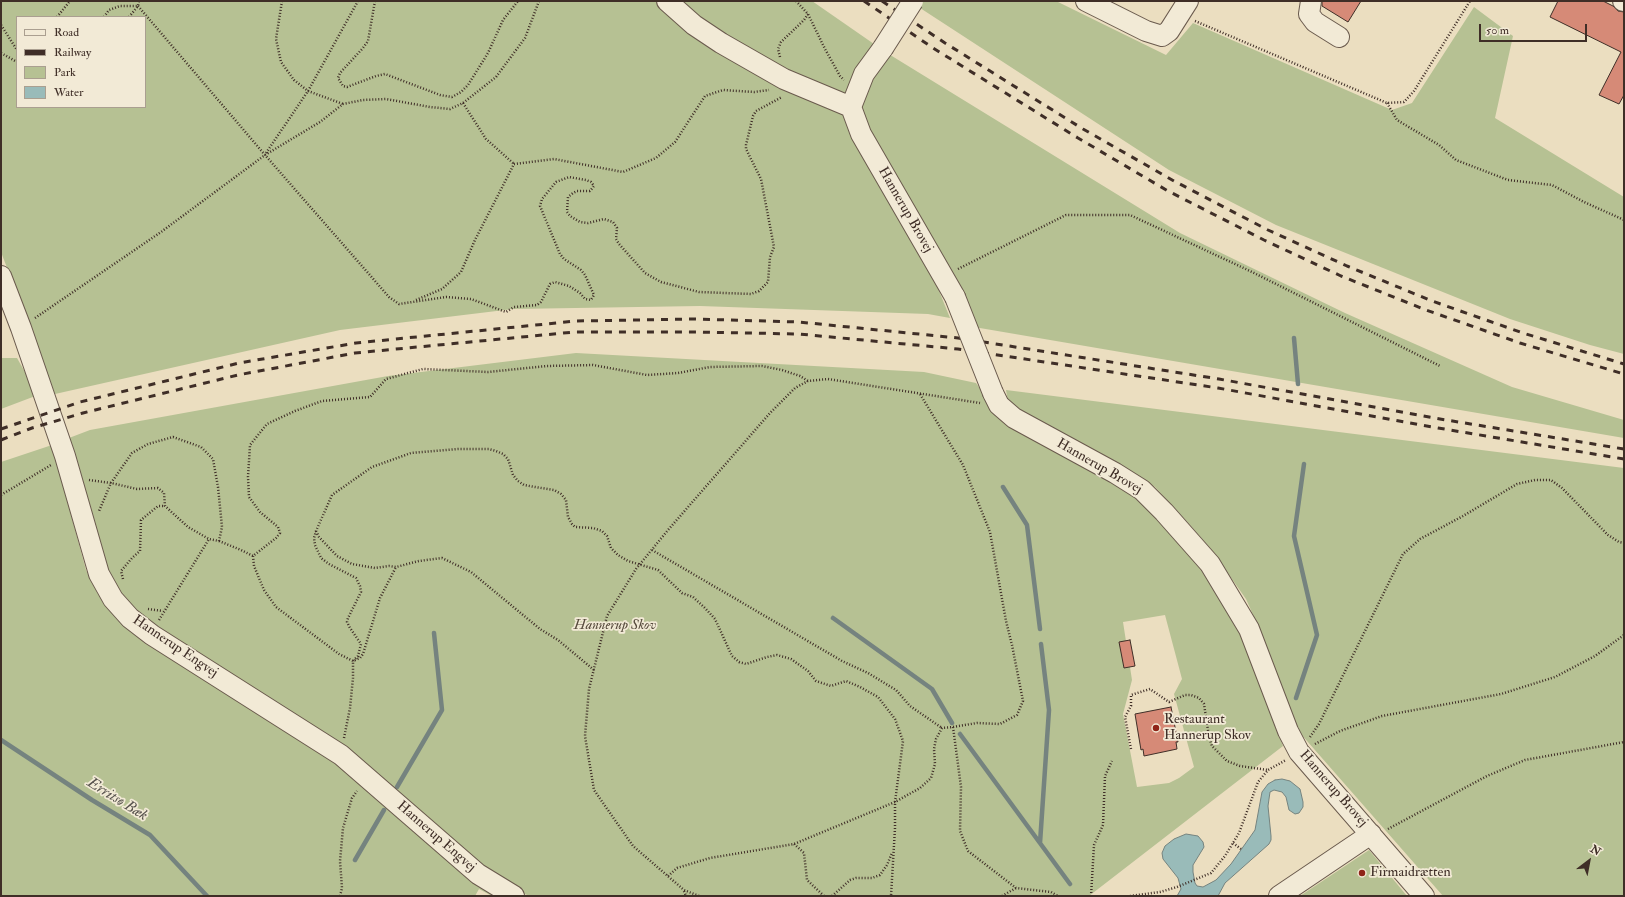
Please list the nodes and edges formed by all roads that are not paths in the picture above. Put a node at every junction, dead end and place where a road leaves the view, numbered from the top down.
1 (667, 1) edge
2 (913, 1) edge
3 (1086, 1) edge
4 (1311, 1) edge
5 (1184, 8) edge
6 (1339, 37) dead end
7 (854, 99) junction
8 (1, 276) edge
9 (1371, 834) junction
10 (514, 896) edge
11 (1279, 896) edge
12 (1424, 896) edge

1 - 7 street
2 - 7 street, bridge
3 - 5 street
4 - 6 street
7 - 9 street, Hannerup Brovej, bridge
8 - 10 street, Hannerup Engvej
9 - 11 street
9 - 12 street, Hannerup Brovej

